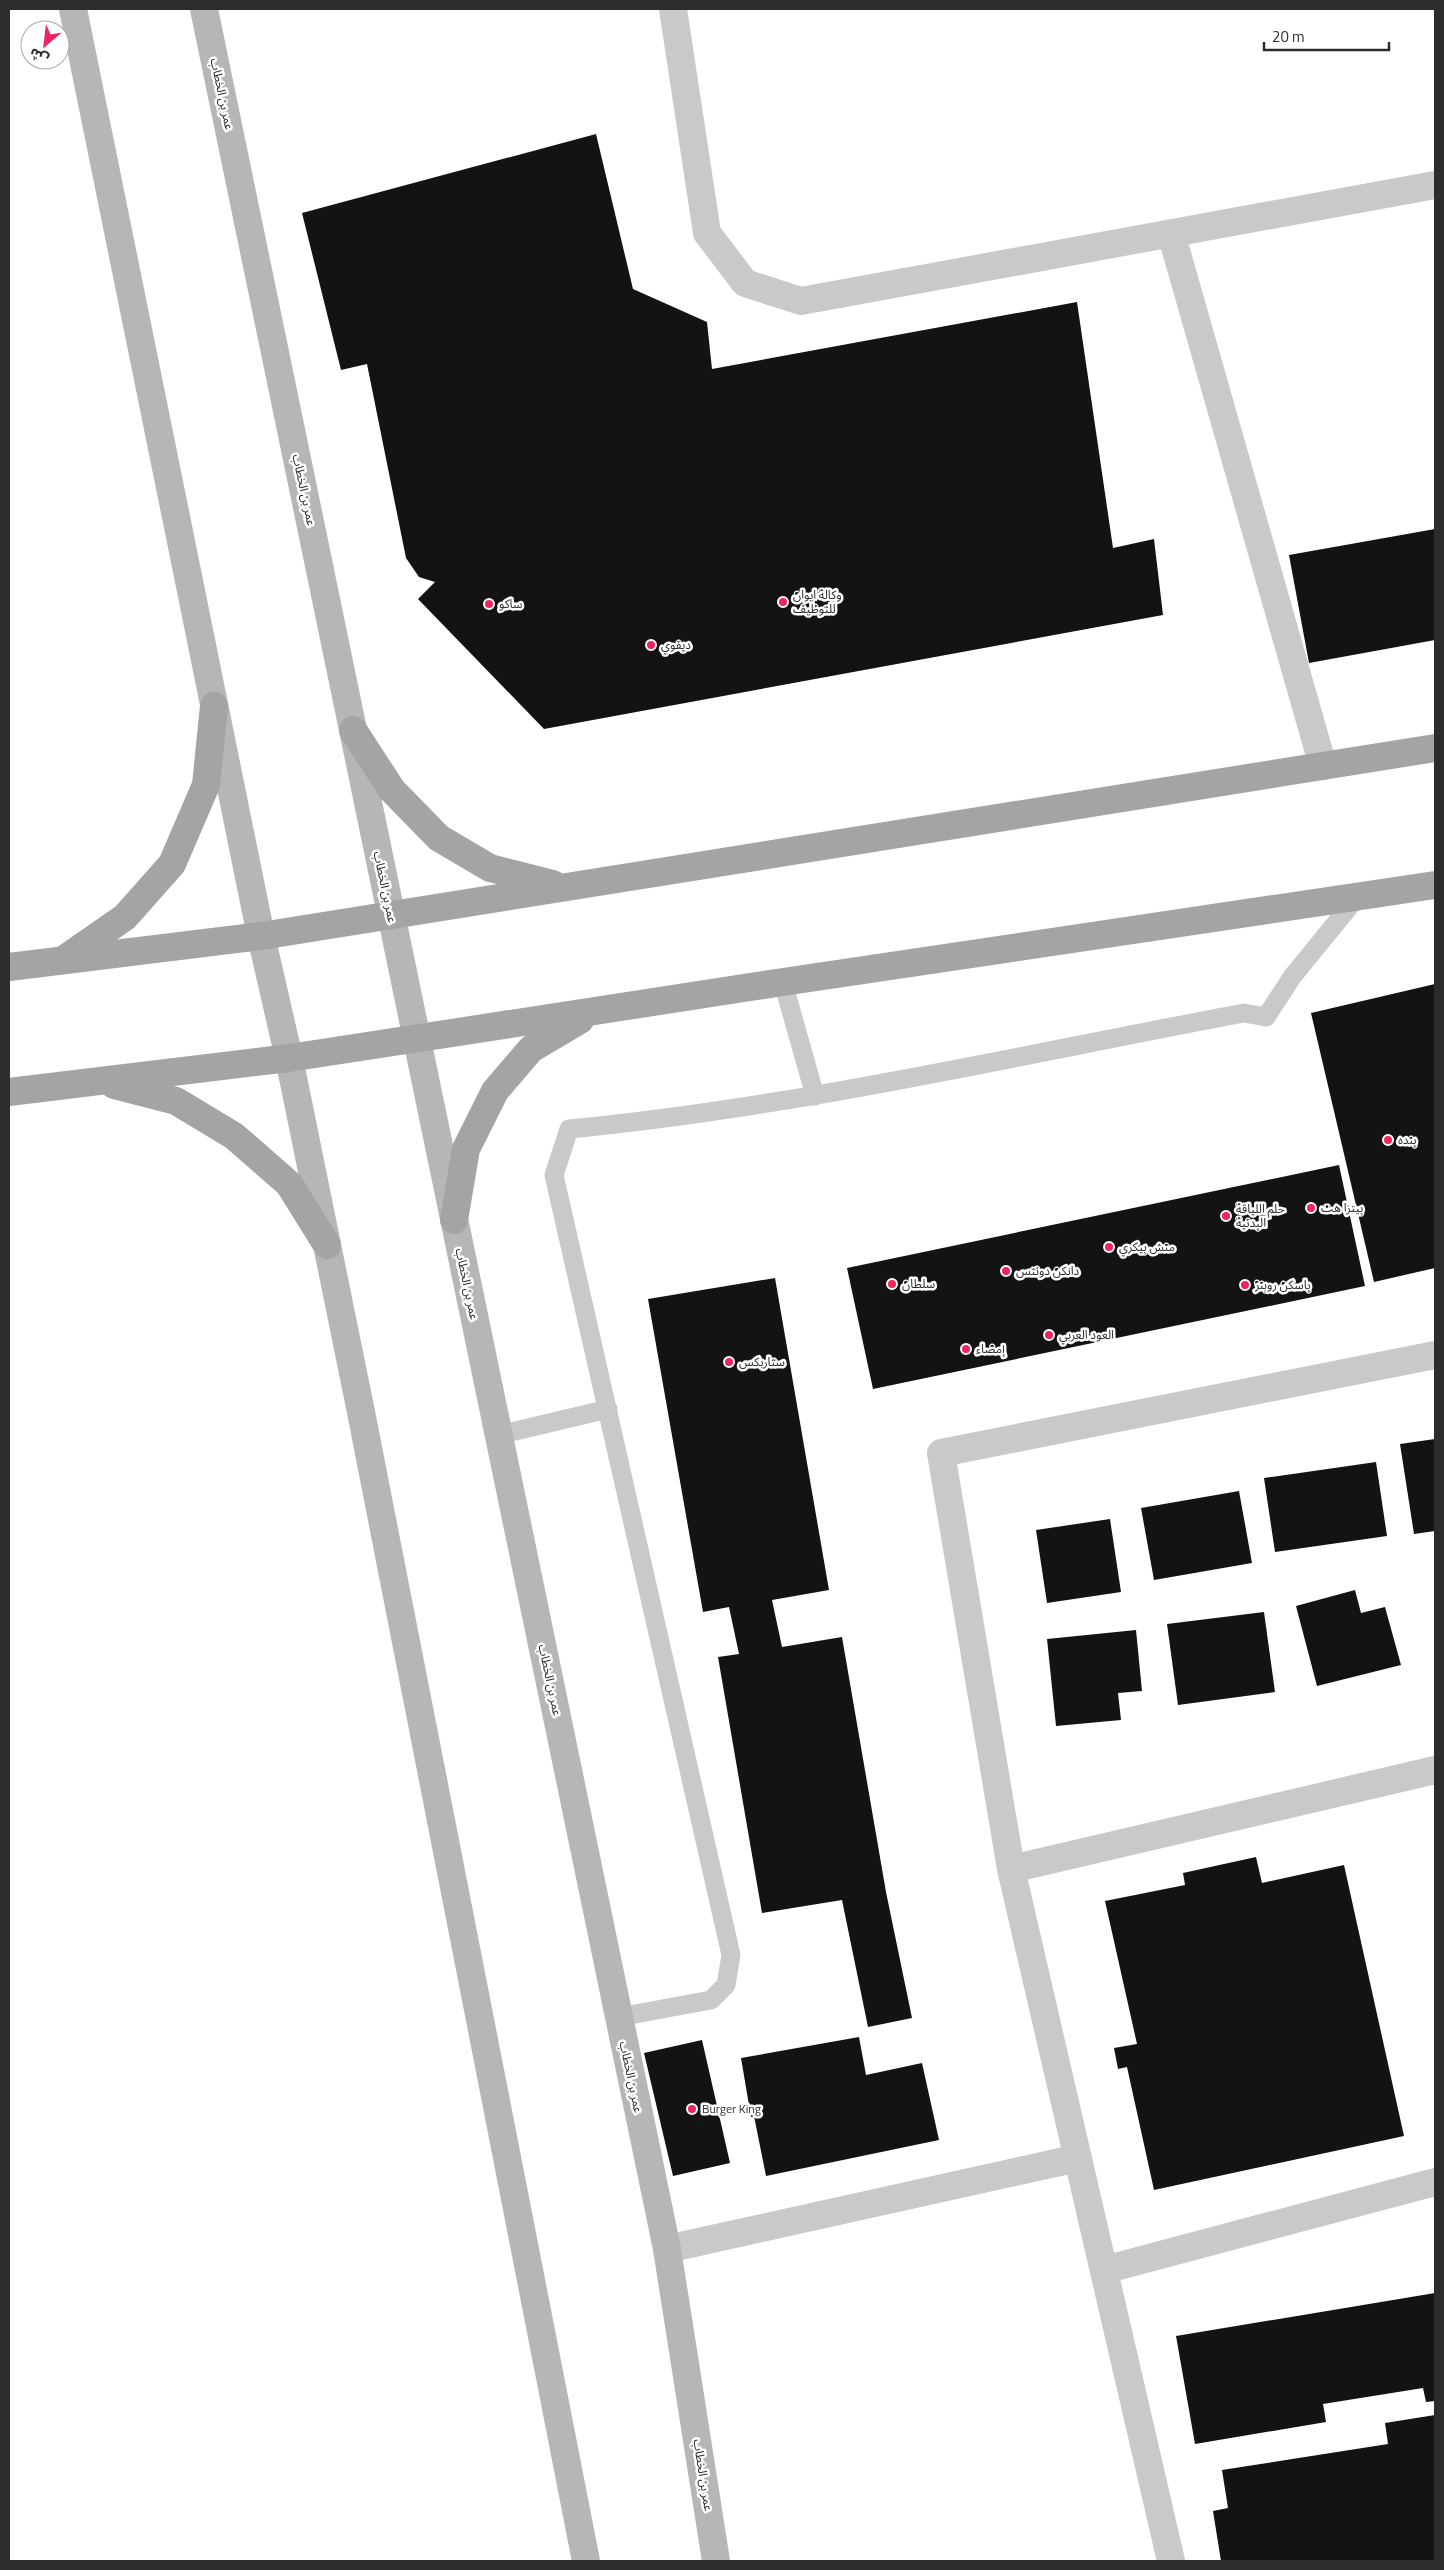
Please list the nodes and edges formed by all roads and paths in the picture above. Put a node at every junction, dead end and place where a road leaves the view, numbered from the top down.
1 (73, 9) edge
2 (204, 9) edge
3 (673, 9) edge
4 (1435, 185) edge
5 (1171, 233) junction
6 (214, 706) junction
7 (353, 730) junction
8 (1435, 748) edge
9 (1323, 766) junction
10 (1435, 885) edge
11 (564, 887) junction
12 (1358, 896) junction
13 (391, 914) junction
14 (261, 936) junction
15 (62, 961) junction
16 (9, 967) edge
17 (783, 982) junction
18 (592, 1012) junction
19 (417, 1039) junction
20 (289, 1058) junction
21 (101, 1081) junction
22 (9, 1092) edge
23 (815, 1096) junction
24 (454, 1220) junction
25 (327, 1246) junction
26 (1435, 1355) edge
27 (608, 1409) junction
28 (499, 1435) junction
29 (1435, 1770) edge
30 (1011, 1869) junction
31 (619, 2018) junction
32 (1078, 2158) junction
33 (1435, 2182) edge
34 (667, 2248) junction
35 (1104, 2270) junction
36 (586, 2561) edge
37 (716, 2561) edge
38 (1171, 2561) edge

1 - 6 street
2 - 7 street, عمر بن الخطاب
3 - 5 street
4 - 5 street
5 - 9 street
6 - 14 street
6 - 15 main road
7 - 11 main road
7 - 13 street, عمر بن الخطاب
8 - 9 main road
9 - 11 main road
10 - 12 main road
11 - 13 main road
12 - 17 main road
12 - 23 lane
13 - 14 main road
13 - 19 street, عمر بن الخطاب
14 - 15 main road
14 - 20 street
15 - 16 main road
17 - 18 main road
17 - 23 lane
18 - 19 main road
18 - 24 main road
19 - 20 main road
19 - 24 street, عمر بن الخطاب
20 - 21 main road
20 - 25 street
21 - 22 main road
21 - 25 main road
23 - 27 lane
24 - 28 street, عمر بن الخطاب
25 - 36 street
26 - 30 street
27 - 28 lane
27 - 31 lane
28 - 31 street, عمر بن الخطاب
29 - 30 street
30 - 32 street
31 - 34 street, عمر بن الخطاب
32 - 34 street
32 - 35 street
33 - 35 street
34 - 37 street, عمر بن الخطاب
35 - 38 street

